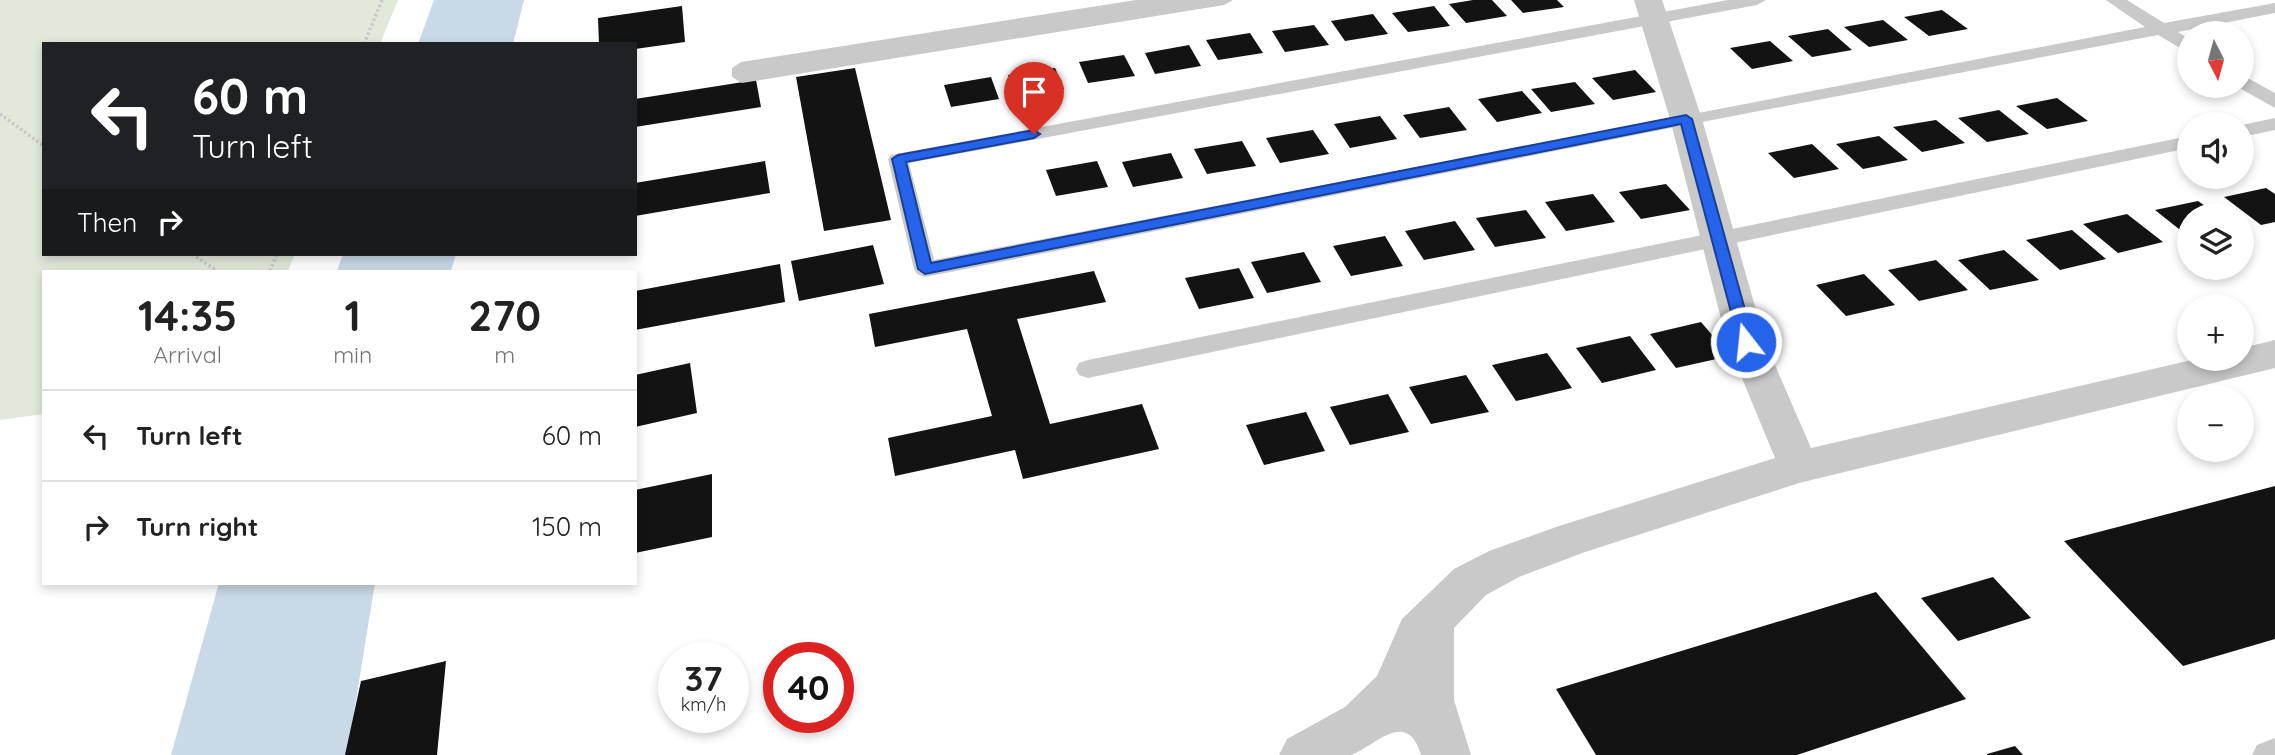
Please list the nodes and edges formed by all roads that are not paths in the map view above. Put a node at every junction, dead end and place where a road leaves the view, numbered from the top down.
1 (1170, 0) edge
2 (1224, 0) edge
3 (1757, 0) edge
4 (2115, 0) edge
5 (2275, 8) edge
6 (1652, 9) edge
7 (2162, 30) junction
8 (2177, 39) edge
9 (2254, 89) edge
10 (2275, 102) edge
11 (1686, 119) junction
12 (2275, 124) edge
13 (2254, 128) edge
14 (2177, 144) edge
15 (1718, 240) junction
16 (2275, 354) edge
17 (1088, 369) dead end
18 (1799, 467) junction
19 (1433, 616) junction
20 (1358, 739) edge
21 (1445, 748) edge
22 (2275, 753) edge
23 (1304, 755) edge
24 (2268, 755) edge

1 - 2 lane
3 - 6 lane
4 - 7 lane
5 - 7 lane
6 - 11 street
6 - 11 lane
7 - 8 lane
7 - 11 lane
9 - 10 lane
11 - 15 street
12 - 13 lane
14 - 15 lane
15 - 17 lane
15 - 18 street
16 - 18 street
18 - 19 street
19 - 20 street
19 - 21 street
20 - 21 street
20 - 23 street
22 - 24 lane

